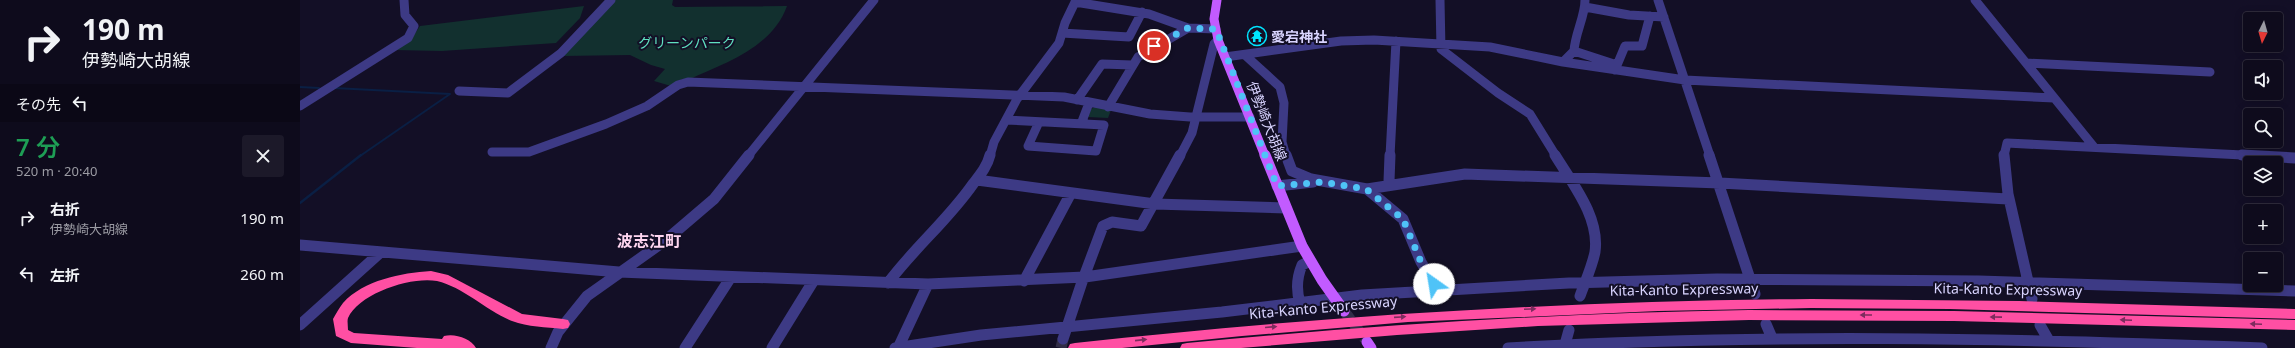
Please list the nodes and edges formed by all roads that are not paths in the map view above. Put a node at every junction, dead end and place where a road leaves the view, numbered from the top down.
1 (404, 0) edge
2 (611, 0) edge
3 (874, 0) edge
4 (1217, 0) edge
5 (1440, 0) edge
6 (1658, 0) edge
7 (1975, 0) edge
8 (1075, 1) edge
9 (1585, 3) edge
10 (1142, 12) junction
11 (1650, 16) junction
12 (1664, 17) junction
13 (1188, 28) junction
14 (1216, 29) junction
15 (1062, 33) junction
16 (1218, 40) junction
17 (1396, 41) junction
18 (1439, 43) junction
19 (1574, 51) junction
20 (1246, 56) junction
21 (1225, 57) junction
22 (1563, 62) junction
23 (2026, 63) junction
24 (1132, 65) junction
25 (1616, 67) junction
26 (2210, 72) dead end
27 (1685, 80) junction
28 (805, 87) junction
29 (459, 91) dead end
30 (1021, 96) junction
31 (2054, 98) junction
32 (1077, 100) junction
33 (1089, 103) junction
34 (300, 106) edge
35 (1108, 107) junction
36 (1250, 117) junction
37 (1196, 118) junction
38 (1006, 120) junction
39 (1039, 122) junction
40 (1081, 124) junction
41 (2094, 147) junction
42 (492, 152) dead end
43 (2295, 158) edge
44 (1569, 177) junction
45 (977, 180) junction
46 (1323, 182) junction
47 (1391, 184) junction
48 (1720, 184) junction
49 (1277, 186) junction
50 (1366, 189) junction
51 (1071, 193) junction
52 (2008, 199) junction
53 (1155, 204) junction
54 (1286, 208) junction
55 (300, 245) edge
56 (1302, 246) junction
57 (382, 252) junction
58 (1310, 261) junction
59 (619, 272) junction
60 (732, 276) junction
61 (1085, 277) junction
62 (1752, 279) junction
63 (814, 280) junction
64 (1024, 281) junction
65 (888, 283) junction
66 (1585, 283) junction
67 (928, 284) junction
68 (2028, 284) junction
69 (1438, 290) junction
70 (2295, 291) edge
71 (1755, 294) dead end
72 (1580, 296) dead end
73 (1334, 298) junction
74 (2032, 298) dead end
75 (1300, 303) junction
76 (1344, 311) tunnel mouth
77 (2295, 314) edge
78 (563, 324) junction
79 (1766, 324) dead end
80 (300, 325) edge
81 (2040, 325) dead end
82 (2295, 325) edge
83 (1569, 330) dead end
84 (1065, 334) junction
85 (1772, 338) junction
86 (2048, 339) junction
87 (1565, 346) edge
88 (457, 348) edge
89 (469, 348) edge
90 (551, 348) edge
91 (685, 348) edge
92 (772, 348) edge
93 (897, 348) edge
94 (1075, 348) edge
95 (1187, 348) edge
96 (1508, 348) edge
97 (2262, 348) edge

1 - 34 street
2 - 29 street
3 - 28 street
4 - 14 main road, 伊勢崎大胡線
5 - 18 street
6 - 12 street
7 - 23 street
8 - 10 street
8 - 15 street
9 - 11 street
9 - 19 street
10 - 13 street
10 - 15 street
11 - 12 street
11 - 25 street
12 - 27 street
13 - 14 street
13 - 24 street
14 - 16 main road, 伊勢崎大胡線
15 - 30 street
16 - 21 main road, 伊勢崎大胡線
16 - 37 street
17 - 18 street
17 - 20 street
17 - 47 street
18 - 22 street
18 - 44 street
19 - 22 street
19 - 25 street
20 - 21 street
20 - 46 street
21 - 36 main road, 伊勢崎大胡線
22 - 25 street
23 - 26 street
23 - 31 street
24 - 32 street
24 - 35 street
25 - 27 street
27 - 31 street
27 - 48 street
28 - 30 street
28 - 42 street
28 - 59 street
30 - 32 street
30 - 38 street
31 - 41 street
32 - 33 street
33 - 35 street
33 - 40 street
35 - 37 street
36 - 37 street
36 - 49 main road, 伊勢崎大胡線
37 - 53 street
38 - 39 street
38 - 45 street
39 - 40 street
39 - 40 street
41 - 43 street
41 - 52 street
44 - 47 street
44 - 48 street
44 - 66 street
45 - 51 street
45 - 65 street
46 - 49 street
46 - 50 street
47 - 50 street
48 - 52 street
48 - 62 street
49 - 54 main road, 伊勢崎大胡線
50 - 69 street
51 - 53 street
51 - 64 street
52 - 68 street
53 - 54 street
53 - 61 street
54 - 56 main road, 伊勢崎大胡線
55 - 57 street
56 - 58 main road, 伊勢崎大胡線
56 - 61 street
57 - 59 street
57 - 80 street
58 - 73 main road, 伊勢崎大胡線
58 - 75 street
59 - 60 street
59 - 78 street
60 - 63 street
60 - 91 street
61 - 64 street
61 - 84 street
62 - 66 street
62 - 68 street
62 - 71 street
63 - 65 street
63 - 92 street
64 - 67 street
65 - 67 street
66 - 69 street
66 - 72 street
67 - 93 street
68 - 70 street
68 - 74 street
69 - 73 street
73 - 75 street
73 - 76 main road, 伊勢崎大胡線
75 - 84 street
94 -> 77 highway, Kita-Kanto Expressway
78 - 88 highway
78 - 89 highway
78 - 90 street
79 - 85 street
81 - 86 street
82 -> 95 highway, Kita-Kanto Expressway
83 - 87 street
84 - 93 street
85 - 86 street
85 - 87 street
86 - 97 street
87 - 96 street

